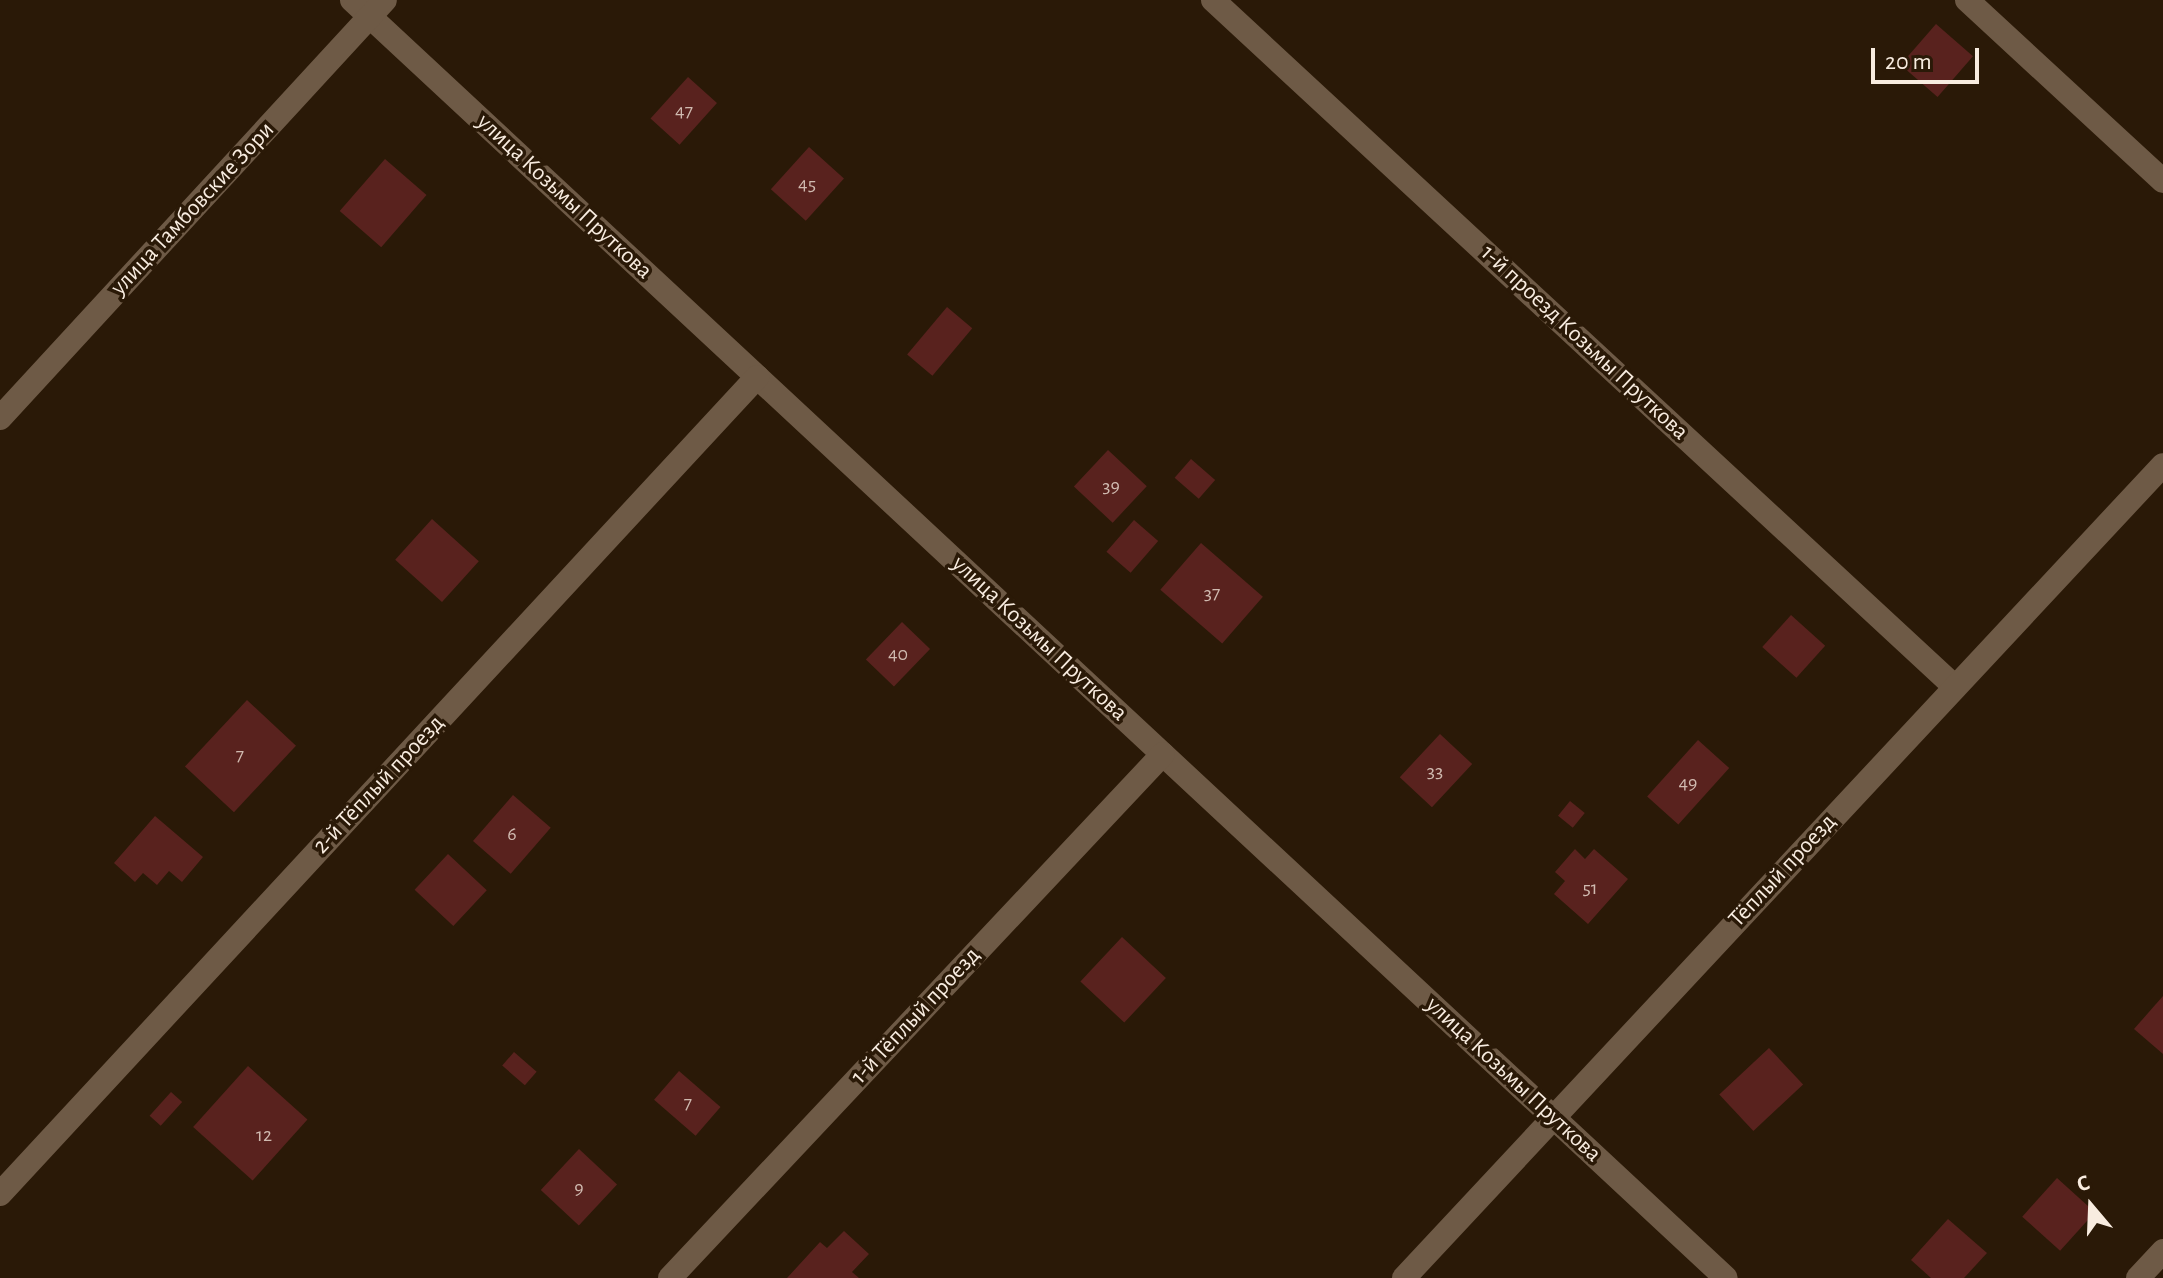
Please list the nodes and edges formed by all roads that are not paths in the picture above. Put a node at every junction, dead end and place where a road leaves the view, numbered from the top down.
1 (352, 0) edge
2 (1213, 0) edge
3 (1967, 0) edge
4 (378, 8) edge
5 (2163, 181) edge
6 (757, 377) junction
7 (0, 418) edge
8 (2163, 465) edge
9 (1955, 687) junction
10 (1163, 754) junction
11 (1553, 1118) junction
12 (0, 1194) edge
13 (2163, 1251) edge
14 (670, 1278) edge
15 (1404, 1278) edge
16 (1726, 1278) edge
17 (2138, 1278) edge

1 - 4 street, улица Козьмы Пруткова
2 - 9 street, 1-й проезд Козьмы Пруткова
3 - 5 street
4 - 6 street, улица Козьмы Пруткова
4 - 7 street, улица Тамбовские Зори
6 - 10 street, улица Козьмы Пруткова
6 - 12 street, 2-й Тёплый проезд
8 - 9 street, Тёплый проезд
9 - 11 street, Тёплый проезд
10 - 11 street, улица Козьмы Пруткова
10 - 14 street, 1-й Тёплый проезд
11 - 15 street, Тёплый проезд
11 - 16 street, улица Козьмы Пруткова
13 - 17 street

